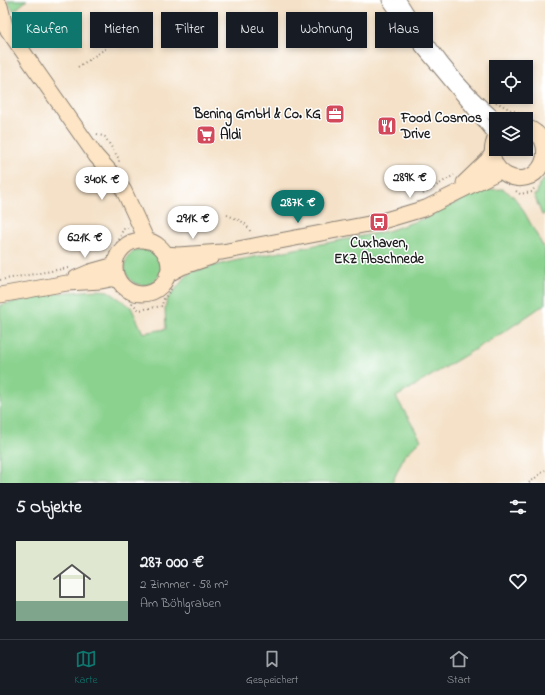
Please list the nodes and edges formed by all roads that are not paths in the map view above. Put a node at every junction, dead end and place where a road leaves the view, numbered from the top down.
1 (388, 0) edge
2 (400, 0) edge
3 (0, 6) edge
4 (2, 26) edge
5 (490, 112) edge
6 (489, 129) edge
7 (533, 130) edge
8 (544, 142) edge
9 (96, 156) junction
10 (491, 156) edge
11 (493, 156) edge
12 (545, 158) edge
13 (500, 171) junction
14 (450, 196) junction
15 (147, 241) junction
16 (131, 243) junction
17 (222, 252) junction
18 (165, 254) junction
19 (168, 275) junction
20 (114, 277) junction
21 (0, 295) edge

1 - 6 street
2 - 5 street
3 - 4 street
4 - 9 street
7 - 8 street
8 - 12 street
9 - 15 street
9 - 16 street
10 - 14 street
11 - 13 street
12 - 13 street
13 - 14 street
14 - 17 street
15 - 16 street
15 - 18 street
16 - 20 street
17 - 18 street
17 - 19 street
18 - 19 street
19 - 20 street
20 - 21 street

